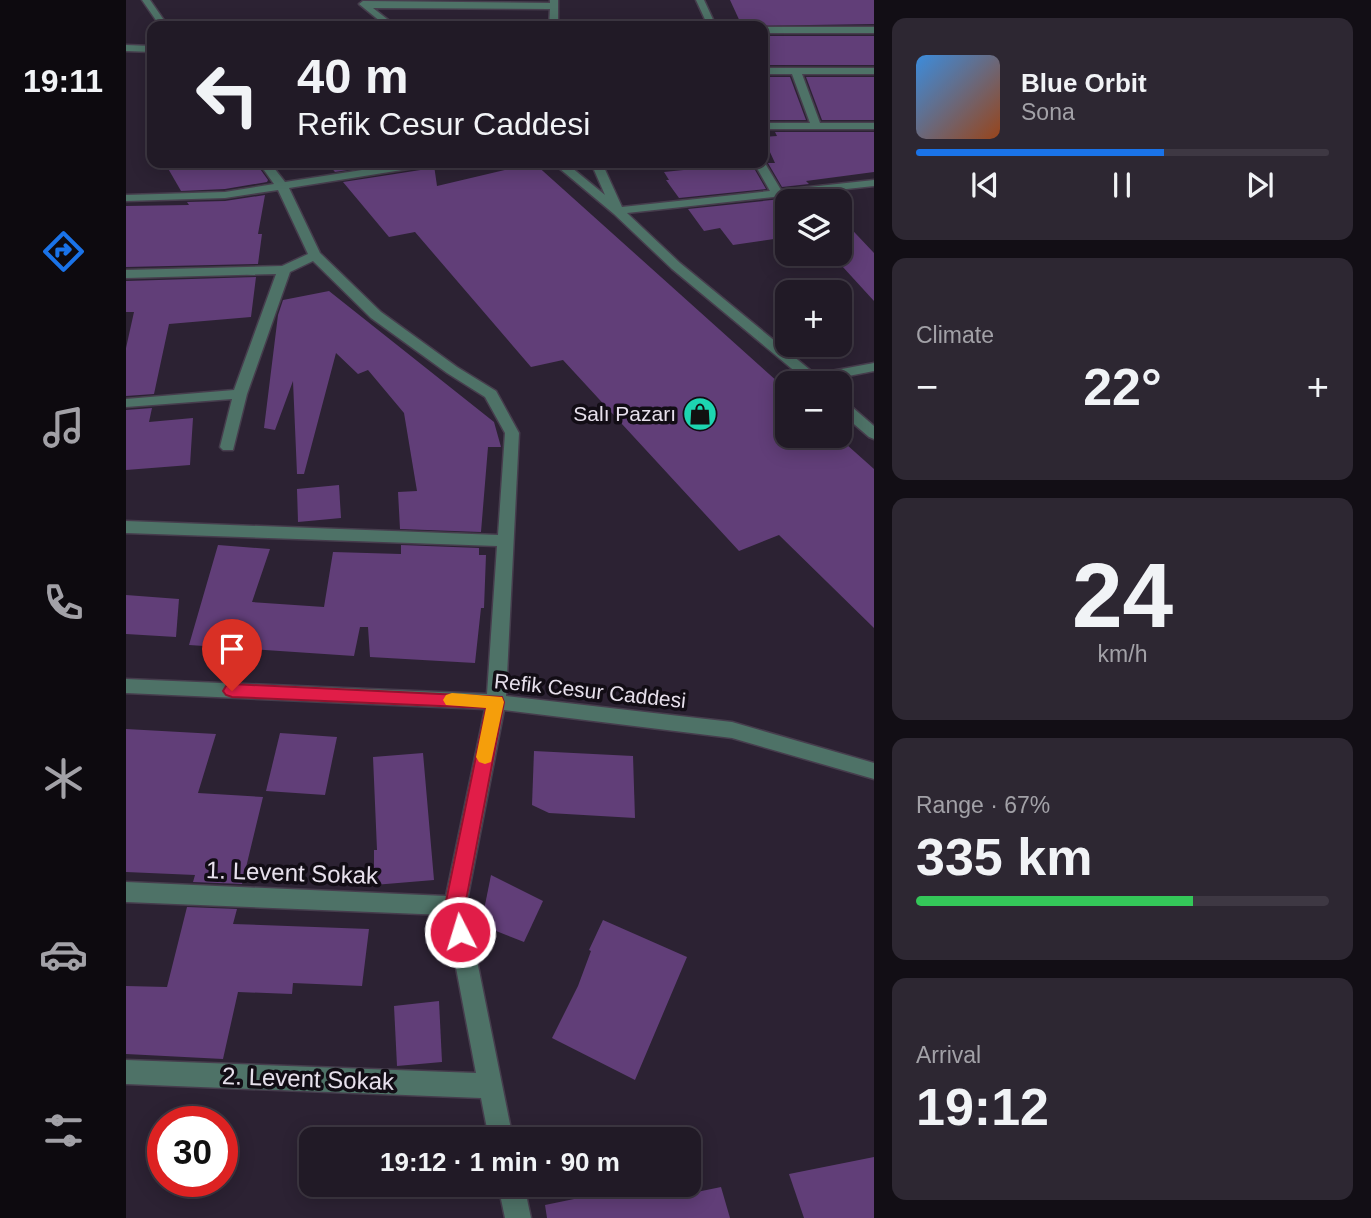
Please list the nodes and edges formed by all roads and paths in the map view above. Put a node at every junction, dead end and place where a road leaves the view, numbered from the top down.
1 (146, 0) edge
2 (700, 0) edge
3 (360, 2) edge
4 (554, 3) edge
5 (161, 21) edge
6 (385, 21) edge
7 (554, 21) edge
8 (710, 21) edge
9 (768, 30) edge
10 (874, 30) edge
11 (126, 48) edge
12 (147, 49) edge
13 (768, 71) edge
14 (796, 71) junction
15 (874, 71) edge
16 (768, 126) edge
17 (816, 126) junction
18 (874, 126) edge
19 (268, 168) edge
20 (395, 168) edge
21 (565, 168) edge
22 (599, 168) edge
23 (763, 168) edge
24 (872, 185) edge
25 (282, 186) junction
26 (775, 189) edge
27 (824, 189) edge
28 (775, 193) edge
29 (126, 198) edge
30 (618, 211) junction
31 (315, 255) junction
32 (285, 270) junction
33 (126, 274) edge
34 (874, 367) edge
35 (802, 371) edge
36 (852, 372) edge
37 (240, 394) junction
38 (126, 403) edge
39 (852, 415) edge
40 (874, 434) edge
41 (228, 447) dead end
42 (126, 527) edge
43 (504, 541) junction
44 (126, 686) edge
45 (496, 702) junction
46 (874, 771) edge
47 (126, 892) edge
48 (455, 906) junction
49 (126, 1072) edge
50 (489, 1086) junction
51 (498, 1127) edge
52 (514, 1197) edge
53 (518, 1218) edge

1 - 5 street
2 - 8 street
3 - 4 street
3 - 6 street
4 - 7 street
9 - 10 street
11 - 12 street
13 - 14 street
14 - 15 street
14 - 17 street
16 - 17 street
17 - 18 street
19 - 25 street
20 - 25 street
21 - 30 street
22 - 30 street
23 - 26 street
24 - 27 street
25 - 29 street
25 - 31 street
28 - 30 street
30 - 35 street
31 - 32 street
31 - 43 street
32 - 33 street
32 - 37 street
34 - 36 street
37 - 38 street
37 - 41 street
39 - 40 street
42 - 43 street
43 - 45 street
44 - 45 street, Refik Cesur Caddesi
45 - 46 street, Refik Cesur Caddesi
45 - 48 street
47 - 48 street, 1. Levent Sokak
48 - 50 street
49 - 50 street, 2. Levent Sokak
50 - 51 street
52 - 53 street

